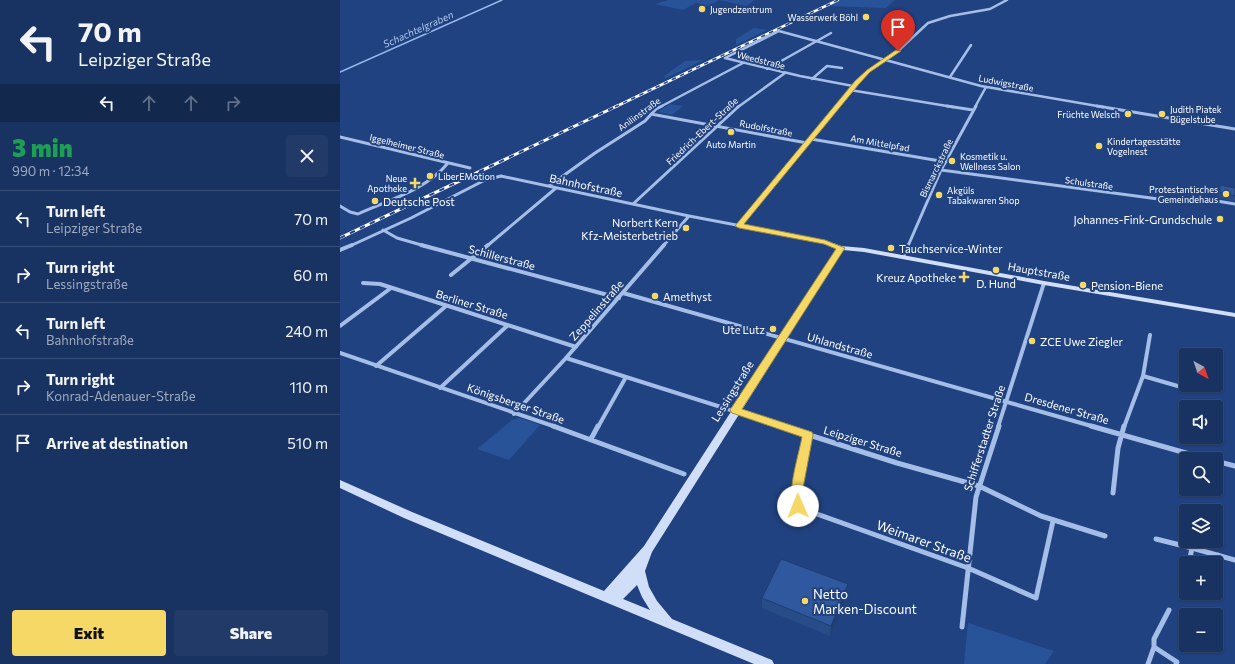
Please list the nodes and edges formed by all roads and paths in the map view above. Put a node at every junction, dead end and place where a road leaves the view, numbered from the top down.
1 (1007, 0) edge
2 (780, 31) joint
3 (831, 32) dead end
4 (816, 41) junction
5 (971, 45) dead end
6 (886, 59) junction
7 (743, 63) junction
8 (842, 68) dead end
9 (766, 69) junction
10 (785, 73) junction
11 (950, 77) junction
12 (812, 79) junction
13 (853, 86) junction
14 (986, 87) junction
15 (850, 90) junction
16 (973, 110) junction
17 (651, 114) junction
18 (718, 126) junction
19 (1235, 129) edge
20 (340, 137) edge
21 (811, 139) junction
22 (807, 143) junction
23 (946, 162) junction
24 (448, 163) junction
25 (470, 168) dead end
26 (941, 170) junction
27 (549, 186) junction
28 (556, 188) junction
29 (633, 204) junction
30 (1235, 204) edge
31 (340, 206) edge
32 (689, 216) junction
33 (739, 226) junction
34 (383, 230) junction
35 (841, 248) junction
36 (340, 250) edge
37 (903, 257) junction
38 (473, 258) junction
39 (451, 275) dead end
40 (363, 283) dead end
41 (1044, 283) junction
42 (391, 288) junction
43 (623, 293) junction
44 (618, 298) junction
45 (446, 306) junction
46 (1235, 314) edge
47 (508, 325) junction
48 (340, 326) edge
49 (1150, 335) dead end
50 (782, 337) junction
51 (576, 347) junction
52 (340, 352) edge
53 (566, 358) junction
54 (376, 366) junction
55 (1143, 376) junction
56 (626, 378) junction
57 (1179, 386) edge
58 (440, 388) junction
59 (1006, 402) junction
60 (736, 410) junction
61 (514, 414) junction
62 (1121, 434) junction
63 (808, 435) junction
64 (591, 439) junction
65 (1183, 452) edge
66 (1223, 463) edge
67 (1235, 466) edge
68 (684, 474) dead end
69 (340, 484) edge
70 (979, 486) junction
71 (1113, 493) dead end
72 (1053, 520) junction
73 (1105, 536) dead end
74 (1156, 539) dead end
75 (1179, 545) edge
76 (1192, 548) joint
77 (648, 550) junction
78 (1218, 555) joint
79 (1190, 556) edge
80 (1235, 560) edge
81 (968, 568) junction
82 (640, 573) junction
83 (609, 598) junction
84 (1169, 610) dead end
85 (668, 623) junction
86 (962, 627) dead end
87 (1154, 647) junction
88 (768, 664) edge
89 (1148, 664) edge
90 (1176, 664) edge

1 - 6 street
2 - 4 street, Ludwigstraße
2 - 7 street, Weedstraße
3 - 4 street
4 - 6 street, Ludwigstraße
4 - 9 street
5 - 11 street
6 - 11 street, Ludwigstraße
6 - 13 street
7 - 9 street, Weedstraße
7 - 17 street, Anilinstraße
8 - 12 street
9 - 10 street, Weedstraße
10 - 12 street, Weedstraße
10 - 18 street, Friedrich-Ebert-Straße
11 - 14 street, Ludwigstraße
12 - 13 street, Weedstraße
13 - 15 street
14 - 16 street, Bismarckstraße
14 - 19 street, Ludwigstraße
15 - 16 street
15 - 21 street
16 - 23 street, Bismarckstraße
17 - 18 street, Rudolfstraße
17 - 27 street, Anilinstraße
18 - 22 street, Rudolfstraße
18 - 29 street, Friedrich-Ebert-Straße
20 - 24 street, Iggelheimer Straße
21 - 22 street
21 - 23 street, Am Mittelpfad
22 - 33 street
23 - 26 street, Bismarckstraße
24 - 25 street, Iggelheimer Straße
24 - 31 street
26 - 30 street, Schulstraße
26 - 37 street, Bismarckstraße
27 - 28 street, Bahnhofstraße
27 - 34 street, Bahnhofstraße
28 - 29 street, Bahnhofstraße
28 - 38 street
29 - 32 street, Bahnhofstraße
32 - 33 street, Bahnhofstraße
32 - 43 street, Zeppelinstraße
33 - 35 street, Bahnhofstraße
34 - 36 street, Bahnhofstraße
34 - 38 street, Schillerstraße
35 - 37 street, Hauptstraße
35 - 50 street, Lessingstraße
37 - 41 street, Hauptstraße
38 - 39 street
38 - 44 street, Schillerstraße
40 - 42 street, Berliner Straße
41 - 46 street, Hauptstraße
41 - 59 street, Schifferstadter Straße
42 - 45 street, Berliner Straße
42 - 48 street
43 - 44 street, Zeppelinstraße
43 - 50 street, Uhlandstraße
44 - 51 street, Zeppelinstraße
45 - 47 street, Berliner Straße
45 - 54 street
47 - 51 street, Berliner Straße
47 - 58 street
49 - 55 street
50 - 59 street, Uhlandstraße
50 - 60 street, Lessingstraße
51 - 53 street, Zeppelinstraße
52 - 54 street, Königsberger Straße
53 - 56 street, Leipziger Straße
53 - 61 street, Zeppelinstraße
54 - 58 street, Königsberger Straße
55 - 57 street
55 - 62 street
56 - 60 street, Leipziger Straße
56 - 64 street
58 - 61 street, Königsberger Straße
59 - 62 street, Dresdener Straße
59 - 70 street, Schifferstadter Straße
60 - 63 street, Leipziger Straße
60 - 77 street, Lessingstraße
61 - 64 street, Königsberger Straße
62 - 65 street, Dresdener Straße
62 - 71 street, Dresdener Straße
63 - 70 street, Leipziger Straße
63 - 81 street, Weimarer Straße
64 - 68 street, Königsberger Straße
66 - 67 street
69 - 83 street
70 - 72 street, Leipziger Straße
70 - 81 street, Schifferstadter Straße
72 - 73 street, Leipziger Straße
72 - 81 street, Weimarer Straße
74 - 75 street
76 - 78 street
76 - 79 street
77 - 82 street, Lessingstraße
77 - 83 street, Lessingstraße
78 - 80 street
81 - 86 street, Schifferstadter Straße
82 - 83 street, Lessingstraße
82 - 85 street
83 - 85 street
84 - 87 street
85 - 88 street
87 - 89 street
87 - 90 street

